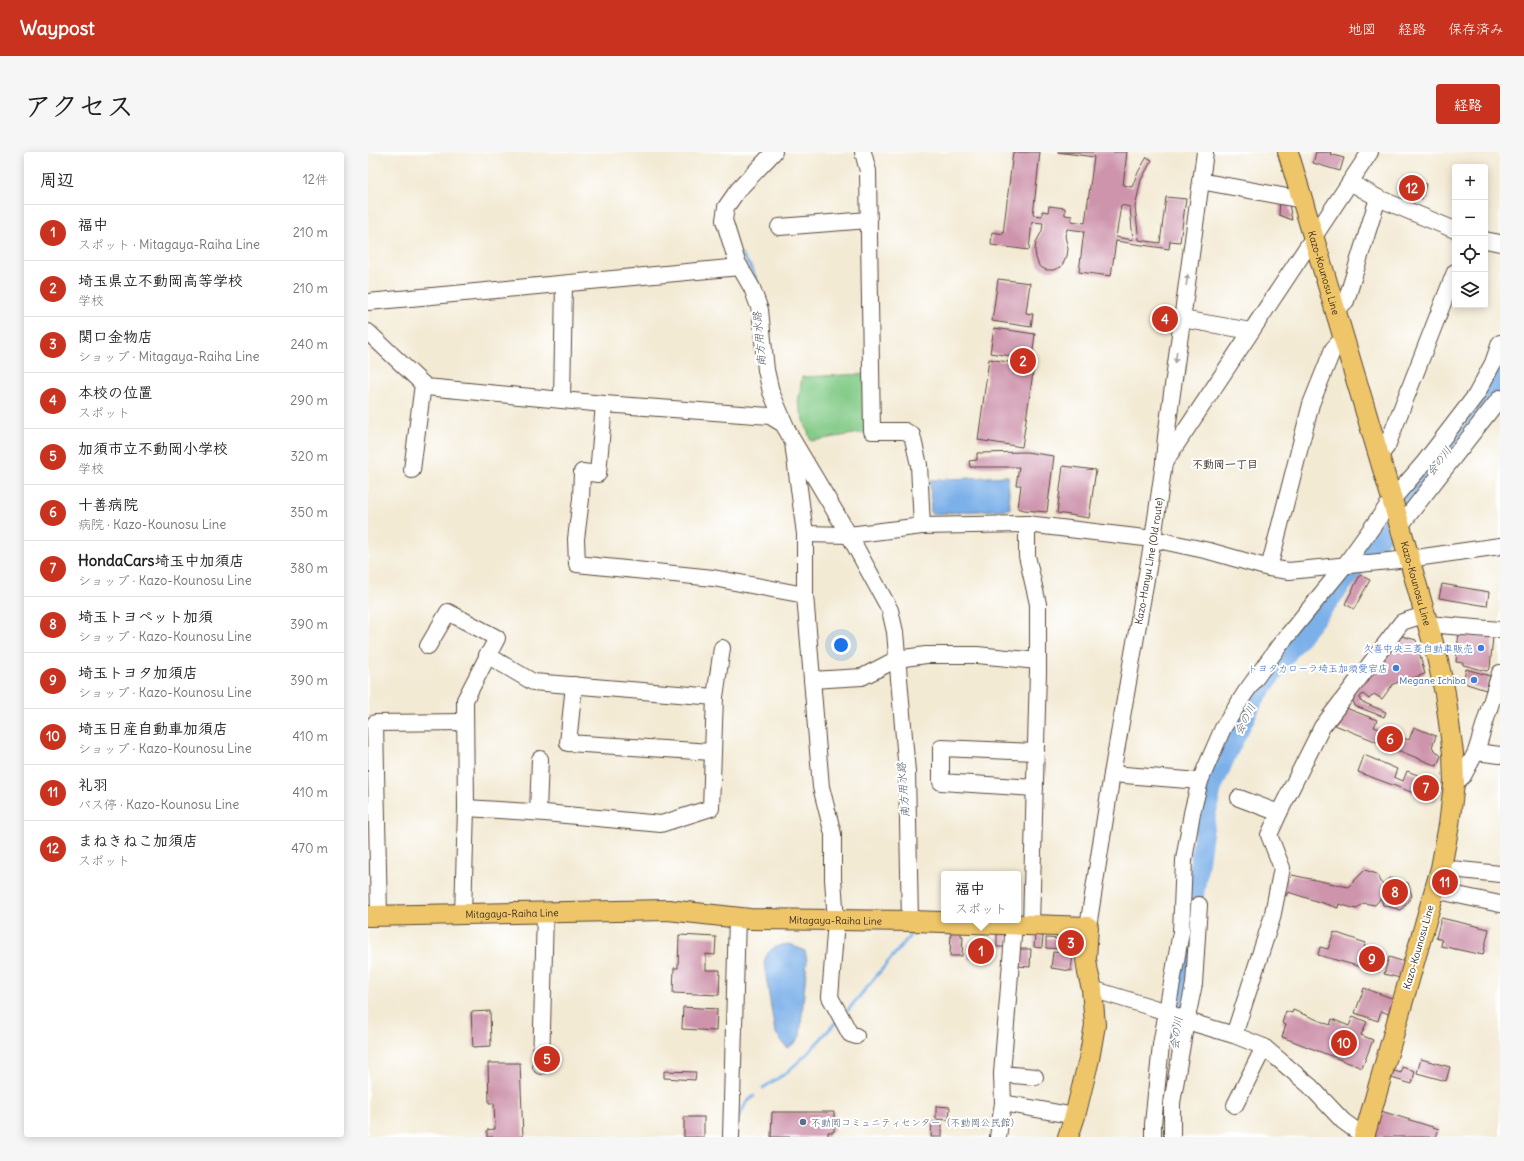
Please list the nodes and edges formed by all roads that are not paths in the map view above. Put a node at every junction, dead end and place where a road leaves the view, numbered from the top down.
1 (774, 152) edge
2 (863, 152) edge
3 (1205, 152) edge
4 (1288, 152) edge
5 (1370, 152) edge
6 (1200, 180) junction
7 (1350, 182) junction
8 (1378, 198) junction
9 (1303, 200) junction
10 (869, 220) junction
11 (779, 227) dead end
12 (1452, 229) edge
13 (1313, 236) junction
14 (1488, 241) edge
15 (1500, 243) edge
16 (740, 267) junction
17 (1452, 280) edge
18 (564, 284) junction
19 (368, 302) edge
20 (1334, 311) junction
21 (1182, 319) junction
22 (1251, 331) junction
23 (368, 332) edge
24 (1343, 338) junction
25 (1500, 343) edge
26 (423, 384) junction
27 (1500, 398) edge
28 (562, 400) junction
29 (604, 404) junction
30 (789, 433) junction
31 (1378, 458) junction
32 (1164, 463) junction
33 (412, 470) dead end
34 (1396, 514) junction
35 (1027, 524) junction
36 (922, 526) junction
37 (805, 534) junction
38 (853, 534) junction
39 (1153, 540) junction
40 (1500, 546) edge
41 (1409, 559) junction
42 (1345, 565) junction
43 (1268, 568) junction
44 (805, 595) junction
45 (1426, 620) junction
46 (1500, 630) edge
47 (428, 646) dead end
48 (722, 648) dead end
49 (488, 656) junction
50 (900, 659) junction
51 (1038, 661) junction
52 (1500, 673) edge
53 (812, 680) junction
54 (574, 685) junction
55 (715, 697) junction
56 (1496, 699) edge
57 (465, 722) junction
58 (712, 752) junction
59 (1036, 752) junction
60 (1476, 752) junction
61 (1500, 755) edge
62 (540, 759) dead end
63 (1112, 774) junction
64 (1200, 781) junction
65 (1454, 784) junction
66 (1034, 788) junction
67 (1238, 798) dead end
68 (466, 808) junction
69 (538, 812) junction
70 (1279, 813) junction
71 (1441, 868) junction
72 (1500, 874) edge
73 (1434, 890) junction
74 (1500, 904) edge
75 (1199, 905) dead end
76 (545, 913) junction
77 (463, 915) junction
78 (374, 916) edge
79 (737, 917) junction
80 (836, 921) junction
81 (913, 921) junction
82 (941, 922) edge
83 (986, 923) edge
84 (1022, 924) junction
85 (1088, 926) junction
86 (1092, 989) junction
87 (1177, 1017) junction
88 (851, 1030) dead end
89 (1234, 1035) junction
90 (1264, 1047) junction
91 (541, 1066) dead end
92 (1002, 1074) junction
93 (1035, 1077) dead end
94 (1003, 1103) junction
95 (1235, 1105) dead end
96 (1075, 1116) junction
97 (731, 1137) edge
98 (998, 1137) edge
99 (1068, 1137) edge
100 (1154, 1137) edge
101 (1172, 1137) edge
102 (1365, 1137) edge

1 - 16 street
2 - 10 street
3 - 6 street
4 - 9 main road, Kazo-Kounosu Line
5 - 7 street, Kazo-Hanyu Line (Old route)
6 - 9 street
21 -> 6 street
7 - 8 street
7 - 13 street, Kazo-Hanyu Line (Old route)
8 - 12 street
8 - 20 street
9 - 13 main road, Kazo-Kounosu Line
10 - 11 street
10 - 36 street
13 - 20 main road, Kazo-Kounosu Line
13 - 22 street, Kazo-Hanyu Line (Old route)
14 - 15 street
16 - 18 street
16 - 30 street
17 - 31 street
18 - 19 street
18 - 28 street
20 - 24 main road, Kazo-Kounosu Line
21 - 22 street
21 -> 32 street
22 - 32 street, Kazo-Hanyu Line (Old route)
23 - 26 street
24 - 31 main road, Kazo-Kounosu Line
24 - 43 street
25 - 34 street
26 - 28 street
26 - 33 street
27 - 34 street
28 - 29 street
29 - 30 street
29 - 44 street
30 - 37 street
30 - 38 street
31 - 34 main road, Kazo-Kounosu Line
32 - 39 street, Kazo-Hanyu Line (Old route)
34 - 41 main road, Kazo-Kounosu Line
34 - 42 street
35 - 36 street
35 - 39 street
35 - 51 street
36 - 38 street
37 - 38 street
37 - 44 street
38 - 50 street
39 - 43 street
39 - 63 street, Kazo-Hanyu Line (Old route)
40 - 41 street
41 - 42 street
41 - 45 main road, Kazo-Kounosu Line
42 - 43 street
42 - 64 street
44 - 53 street
45 - 46 street
45 - 65 main road, Kazo-Kounosu Line
45 - 70 street
47 - 49 street
48 - 55 street
49 - 54 street
49 - 57 street
50 - 51 street
50 - 53 street
50 - 81 street
51 - 59 street
52 - 56 street
53 - 80 street
54 - 55 street
54 - 58 street
55 - 58 street
56 - 60 street
57 - 68 street
57 - 78 street
58 - 69 street
59 - 66 street
59 - 66 street
60 - 61 street
60 - 65 street
62 - 69 street
63 - 64 street
63 - 85 street, Kazo-Hanyu Line (Old route)
64 - 87 street
65 - 71 main road, Kazo-Kounosu Line
66 - 84 street
67 - 70 street
68 - 69 street
68 - 77 street
70 - 89 street
71 - 72 street
71 - 73 main road, Kazo-Kounosu Line
73 - 74 street
73 - 102 main road, Kazo-Kounosu Line
75 - 87 street
76 - 77 main road, Mitagaya-Raiha Line
76 - 79 main road, Mitagaya-Raiha Line
76 - 91 street
77 - 78 main road, Mitagaya-Raiha Line
79 - 80 main road, Mitagaya-Raiha Line
79 - 97 street
80 - 81 main road, Mitagaya-Raiha Line
80 - 88 street
81 - 82 main road, Mitagaya-Raiha Line
83 - 84 main road, Mitagaya-Raiha Line
84 - 85 main road, Mitagaya-Raiha Line
84 - 92 street
85 - 86 main road
86 - 87 street
86 - 96 main road
87 - 89 street
87 - 100 street
87 - 101 street
89 - 90 street
90 - 95 street
90 - 102 street
92 - 93 street
92 - 94 street
94 - 96 street
94 - 98 street
96 - 99 main road

